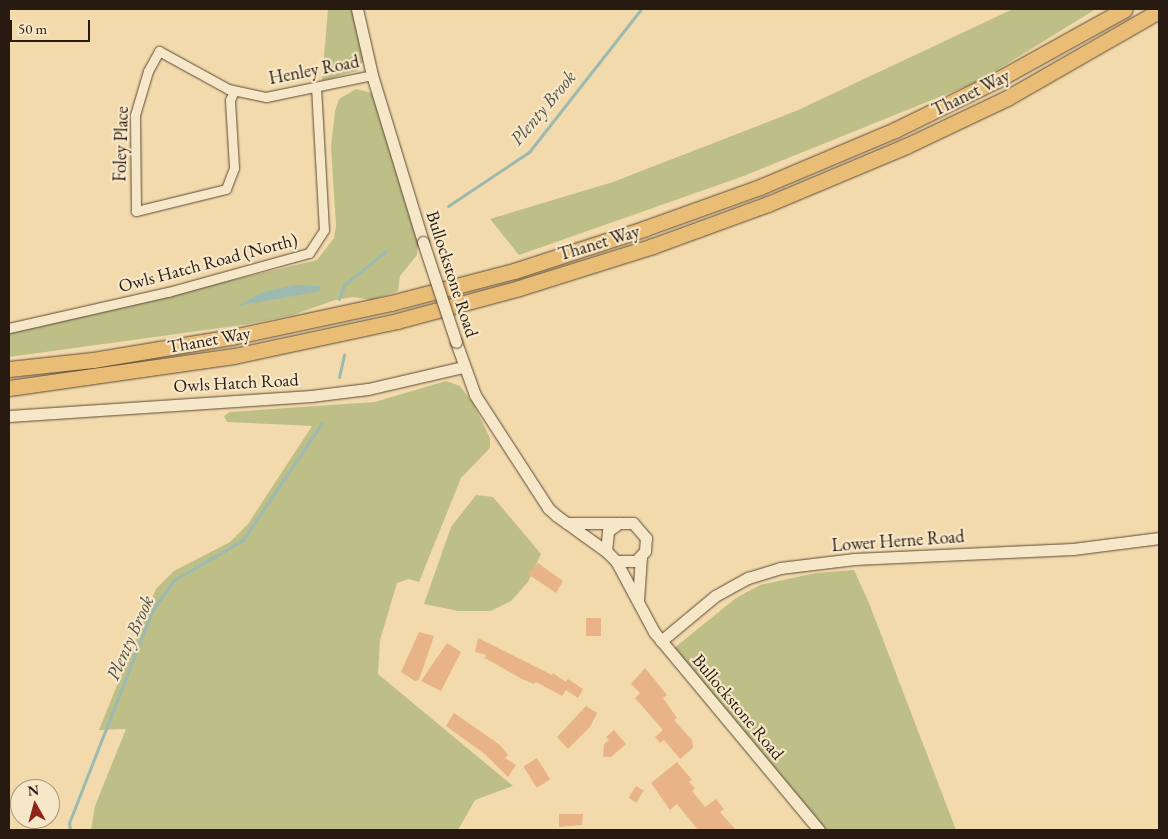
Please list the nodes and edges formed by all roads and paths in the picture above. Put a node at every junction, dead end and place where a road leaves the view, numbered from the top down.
1 (357, 9) edge
2 (1125, 9) edge
3 (1159, 12) edge
4 (159, 51) joint
5 (372, 75) junction
6 (316, 88) junction
7 (234, 91) junction
8 (9, 328) edge
9 (463, 367) junction
10 (9, 369) edge
11 (9, 388) edge
12 (9, 416) edge
13 (619, 522) junction
14 (567, 523) junction
15 (1159, 538) edge
16 (606, 552) junction
17 (641, 557) junction
18 (616, 561) junction
19 (638, 601) junction
20 (661, 641) junction
21 (818, 830) edge

1 - 5 street, Bullockstone Road
2 - 10 highway, Thanet Way
3 - 11 highway, Thanet Way
4 - 7 street, Henley Road
4 - 7 street, Foley Place
5 - 6 street, Henley Road
5 - 9 street, Bullockstone Road, bridge
6 - 7 street, Henley Road
6 - 8 street, Owls Hatch Road (North)
9 - 12 street, Owls Hatch Road
9 - 14 street, Bullockstone Road
13 - 14 street
13 - 16 street
13 - 17 street
14 - 16 street, Bullockstone Road
15 - 20 street, Lower Herne Road
16 - 18 street, Bullockstone Road
17 - 18 street
17 - 19 street
18 - 19 street, Bullockstone Road
19 - 20 street, Bullockstone Road
20 - 21 street, Bullockstone Road

